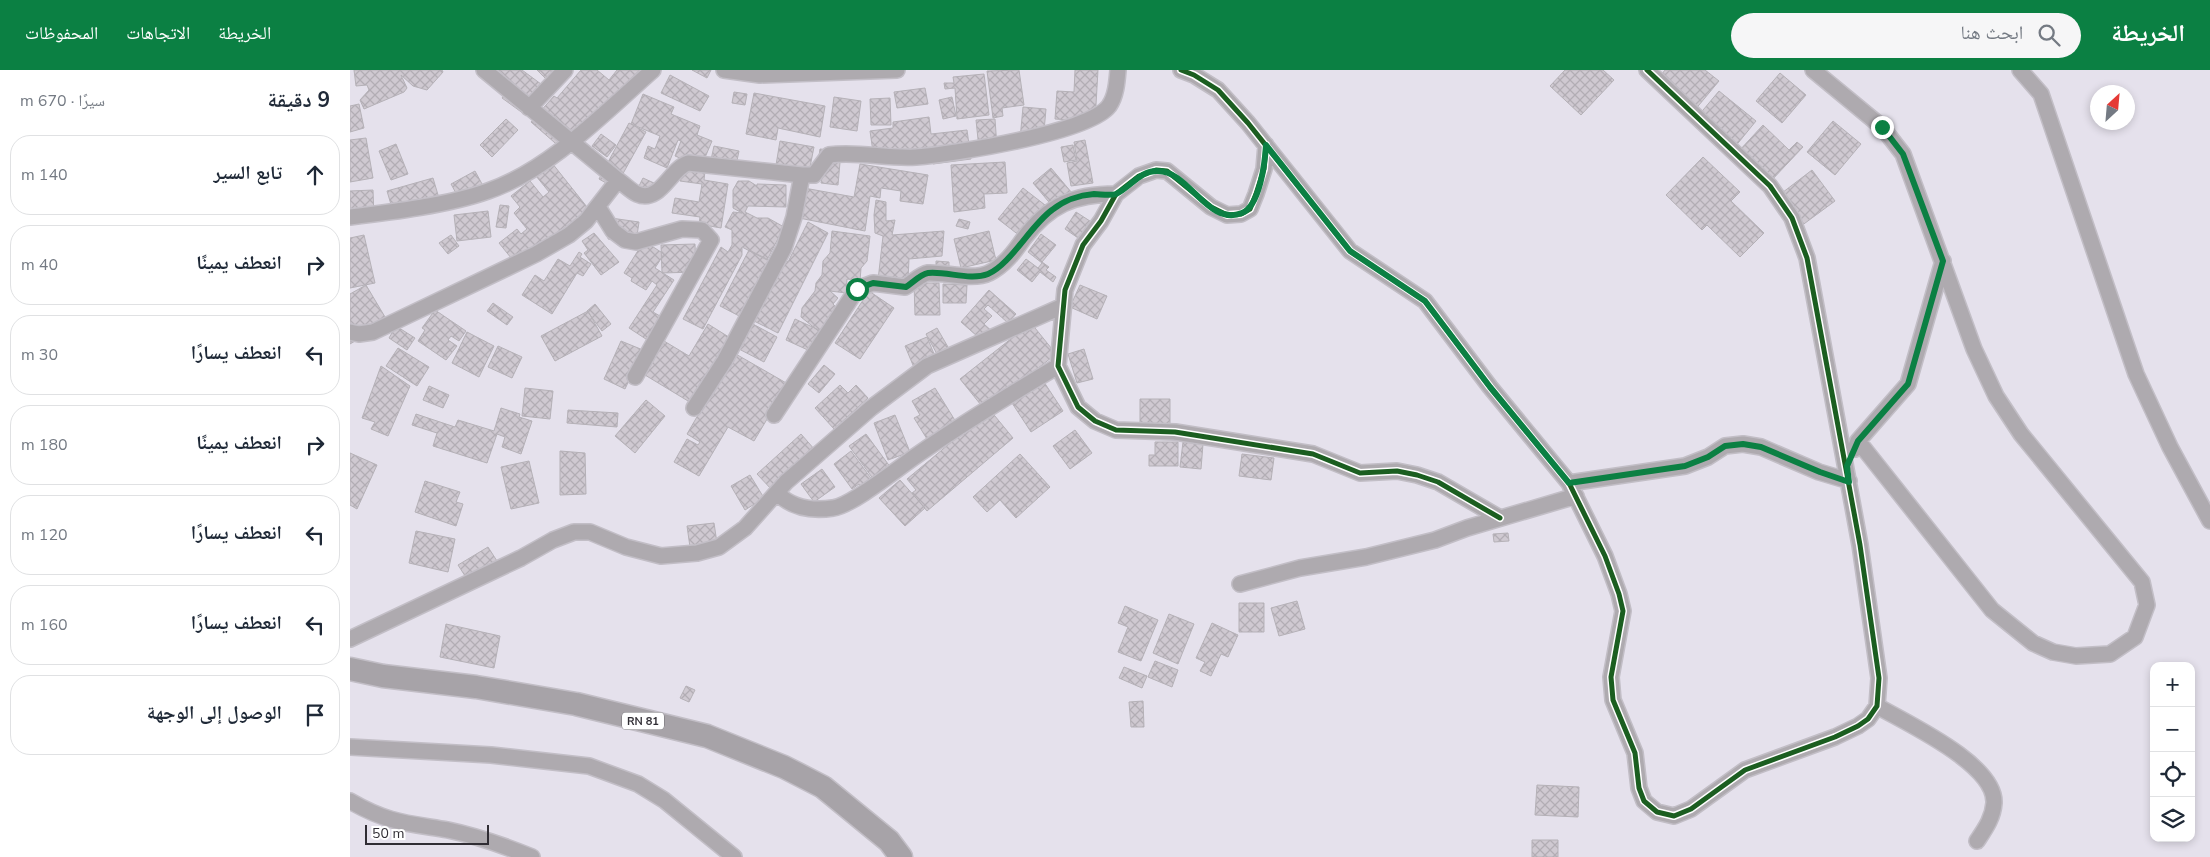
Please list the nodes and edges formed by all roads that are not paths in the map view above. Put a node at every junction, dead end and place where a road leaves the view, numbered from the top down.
1 (484, 70) edge
2 (564, 70) edge
3 (653, 70) edge
4 (724, 70) edge
5 (897, 70) edge
6 (1118, 70) edge
7 (1180, 70) edge
8 (1647, 70) edge
9 (1813, 70) edge
10 (2020, 70) edge
11 (529, 108) junction
12 (570, 142) junction
13 (1266, 145) junction
14 (802, 175) junction
15 (618, 180) junction
16 (1116, 194) junction
17 (598, 207) junction
18 (350, 217) edge
19 (1943, 261) junction
20 (1063, 306) junction
21 (350, 332) edge
22 (1058, 366) junction
23 (635, 376) dead end
24 (694, 408) dead end
25 (774, 414) dead end
26 (1858, 441) junction
27 (1847, 466) junction
28 (1849, 482) junction
29 (1572, 490) junction
30 (777, 493) junction
31 (1500, 518) junction
32 (2210, 521) edge
33 (1240, 584) dead end
34 (350, 638) edge
35 (350, 669) edge
36 (1877, 706) junction
37 (350, 747) edge
38 (350, 801) edge
39 (1977, 841) dead end
40 (532, 857) edge
41 (734, 857) edge
42 (901, 857) edge

1 - 11 street
2 - 11 street
3 - 12 street
4 - 5 street
6 - 14 street
7 - 13 street
8 - 27 street
9 - 19 street
10 - 32 street
11 - 12 street
12 - 15 street
12 - 18 street
13 - 16 street
13 - 29 street
14 - 15 street
14 - 24 street
15 - 17 street
16 - 20 street
16 - 25 street
17 - 21 street
17 - 23 street
19 - 26 street
19 - 26 street
20 - 22 street
20 - 30 street
22 - 30 street
22 - 31 street
26 - 27 street
27 - 28 street
28 - 29 street
28 - 36 street
29 - 31 street
29 - 36 street
30 - 34 street
31 - 33 street
35 - 42 main road, RN 81
36 - 39 street
37 - 41 street
38 - 40 street

